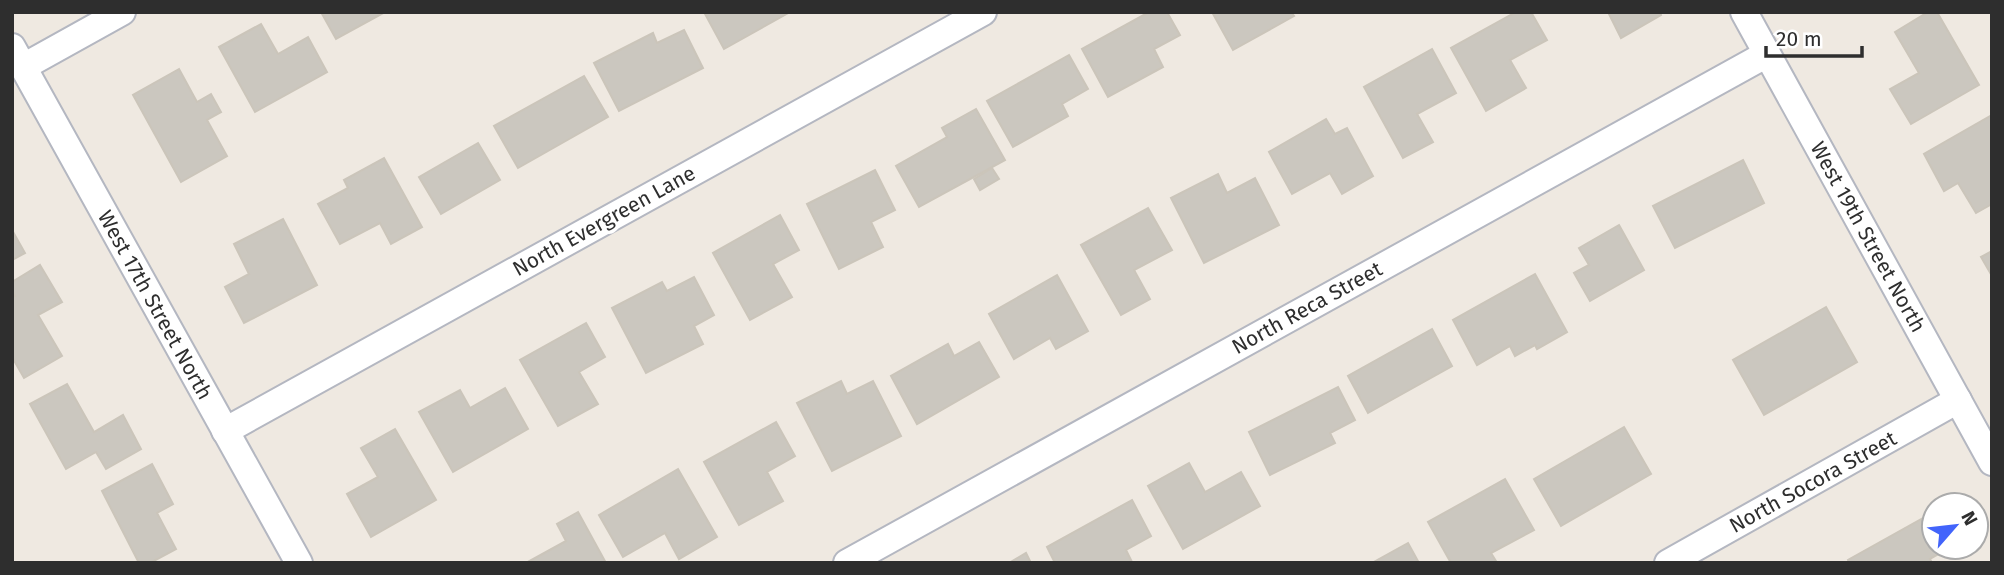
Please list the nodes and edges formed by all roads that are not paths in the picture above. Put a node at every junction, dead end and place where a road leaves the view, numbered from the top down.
1 (122, 12) edge
2 (983, 12) edge
3 (1744, 12) edge
4 (1767, 54) junction
5 (18, 57) edge
6 (1958, 400) junction
7 (225, 431) junction
8 (1992, 462) edge
9 (299, 563) edge
10 (847, 563) edge
11 (1668, 563) edge

1 - 5 street
2 - 7 street, North Evergreen Lane
3 - 4 street, West 19th Street North
4 - 6 street, West 19th Street North
4 - 10 street, North Reca Street
5 - 7 street, West 17th Street North
6 - 8 street, West 19th Street North
6 - 11 street, North Socora Street
7 - 9 street, West 17th Street North

